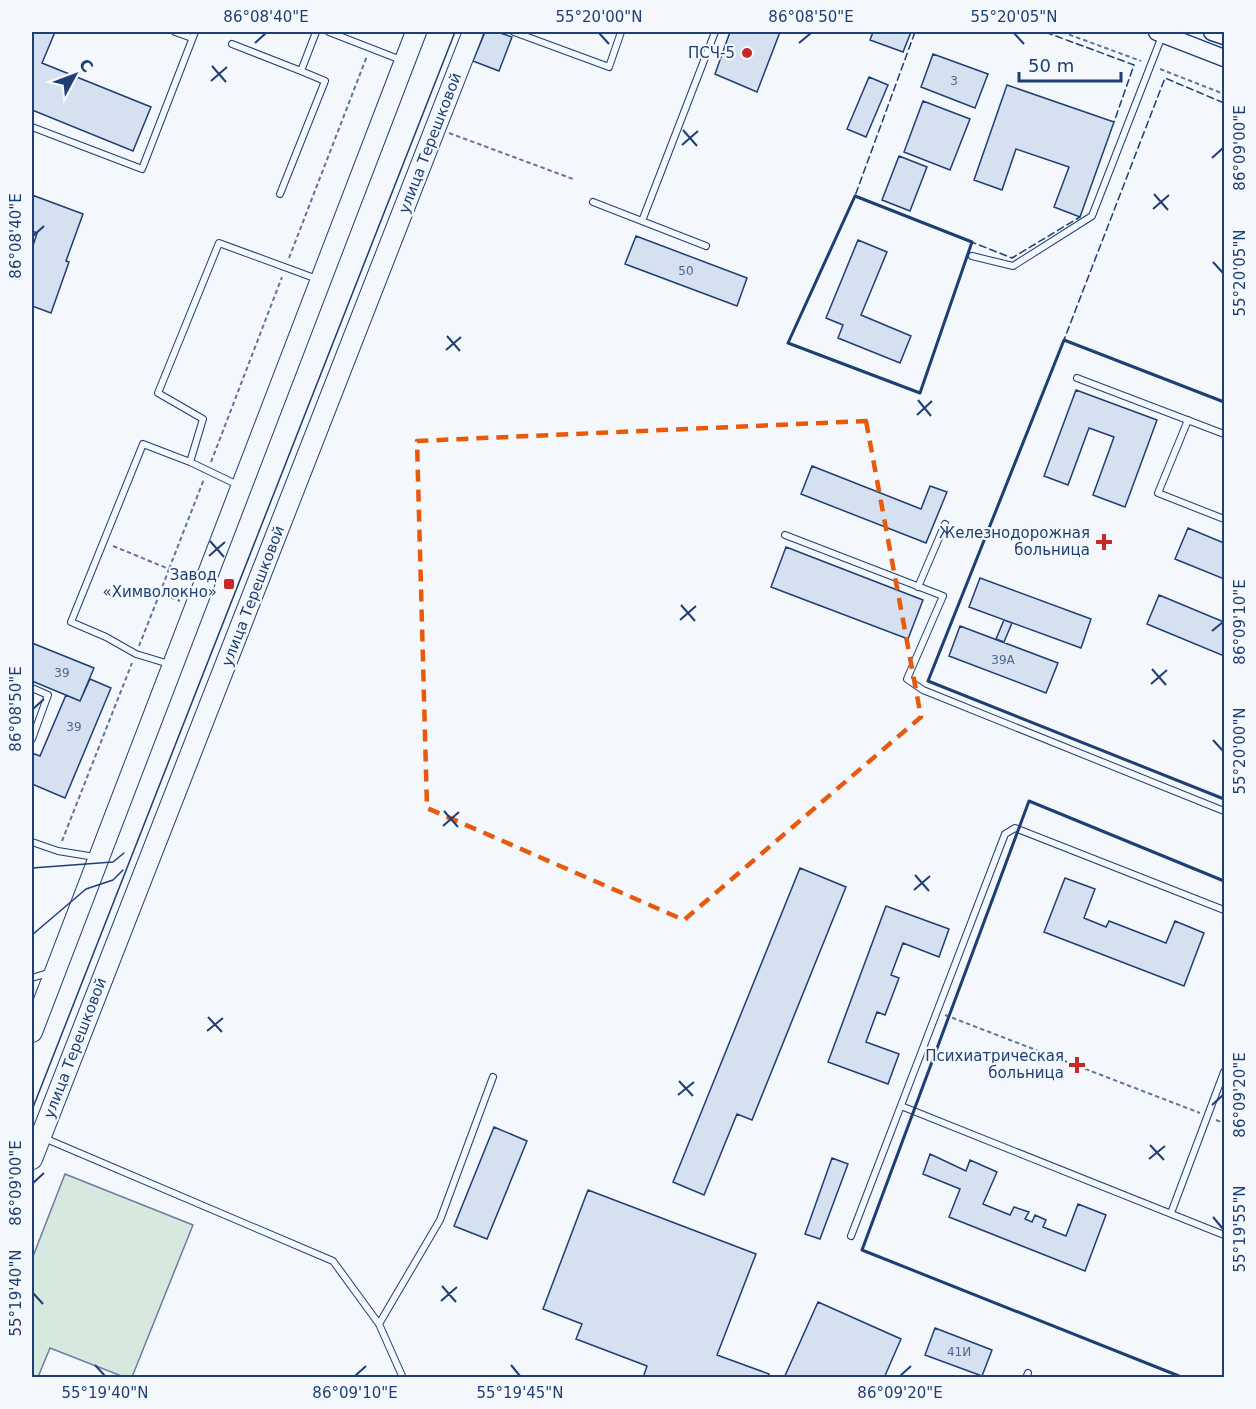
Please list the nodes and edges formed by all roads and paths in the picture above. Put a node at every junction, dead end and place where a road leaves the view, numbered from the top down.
1 (175, 32) edge
2 (316, 32) edge
3 (329, 32) edge
4 (416, 32) edge
5 (473, 32) edge
6 (513, 32) edge
7 (621, 32) edge
8 (715, 32) edge
9 (1212, 32) edge
10 (1160, 33) edge
11 (193, 35) edge
12 (1224, 36) edge
13 (232, 44) dead end
14 (371, 48) junction
15 (1224, 58) edge
16 (405, 61) junction
17 (301, 71) junction
18 (32, 126) edge
19 (436, 128) junction
20 (573, 179) dead end
21 (280, 194) dead end
22 (593, 202) dead end
23 (642, 221) junction
24 (706, 246) dead end
25 (972, 256) dead end
26 (286, 268) junction
27 (320, 281) junction
28 (1077, 378) dead end
29 (1188, 420) junction
30 (1224, 434) edge
31 (190, 462) junction
32 (208, 470) junction
33 (241, 486) junction
34 (1224, 519) edge
35 (945, 524) dead end
36 (785, 535) dead end
37 (104, 543) junction
38 (169, 569) junction
39 (918, 586) junction
40 (160, 593) junction
41 (188, 604) dead end
42 (136, 654) junction
43 (172, 665) junction
44 (32, 688) edge
45 (32, 739) edge
46 (1224, 811) edge
47 (32, 842) edge
48 (58, 851) junction
49 (99, 858) junction
50 (1224, 910) edge
51 (55, 971) junction
52 (32, 978) edge
53 (937, 1012) junction
54 (32, 1032) edge
55 (1224, 1072) edge
56 (494, 1077) dead end
57 (901, 1106) junction
58 (1208, 1116) junction
59 (1224, 1123) edge
60 (36, 1135) edge
61 (32, 1159) edge
62 (1170, 1213) junction
63 (1224, 1235) edge
64 (851, 1236) dead end
65 (380, 1324) junction
66 (404, 1377) edge

1 - 11 lane
2 - 17 lane
3 - 14 lane
4 - 16 main road
5 - 19 main road, улица Терешковой
6 - 7 lane
8 - 23 lane
9 - 12 main road
10 - 15 main road
10 - 25 lane
11 - 18 lane
13 - 17 lane
14 - 16 lane
14 - 26 path
16 - 27 main road
17 - 21 lane
19 - 20 path
19 - 60 main road, улица Терешковой
22 - 23 lane
23 - 24 lane
26 - 27 lane
26 - 31 lane
26 - 32 path
27 - 33 main road
28 - 29 lane
29 - 30 lane
29 - 34 lane
31 - 32 lane
31 - 37 lane
32 - 33 lane
32 - 38 path
33 - 43 main road
35 - 39 lane
36 - 39 lane
37 - 38 path
37 - 42 lane
38 - 40 path
39 - 46 lane
40 - 41 path
40 - 42 path
42 - 43 lane
42 - 48 path
43 - 49 main road
44 - 45 lane
47 - 48 lane
48 - 49 lane
49 - 51 main road
50 - 53 lane
51 - 52 lane
51 - 54 main road
53 - 57 lane
53 - 58 path
55 - 58 lane
56 - 65 lane
57 - 62 lane
57 - 64 lane
58 - 59 path
58 - 62 lane
60 - 61 main road, улица Терешковой
60 - 65 lane
62 - 63 lane
65 - 66 lane

